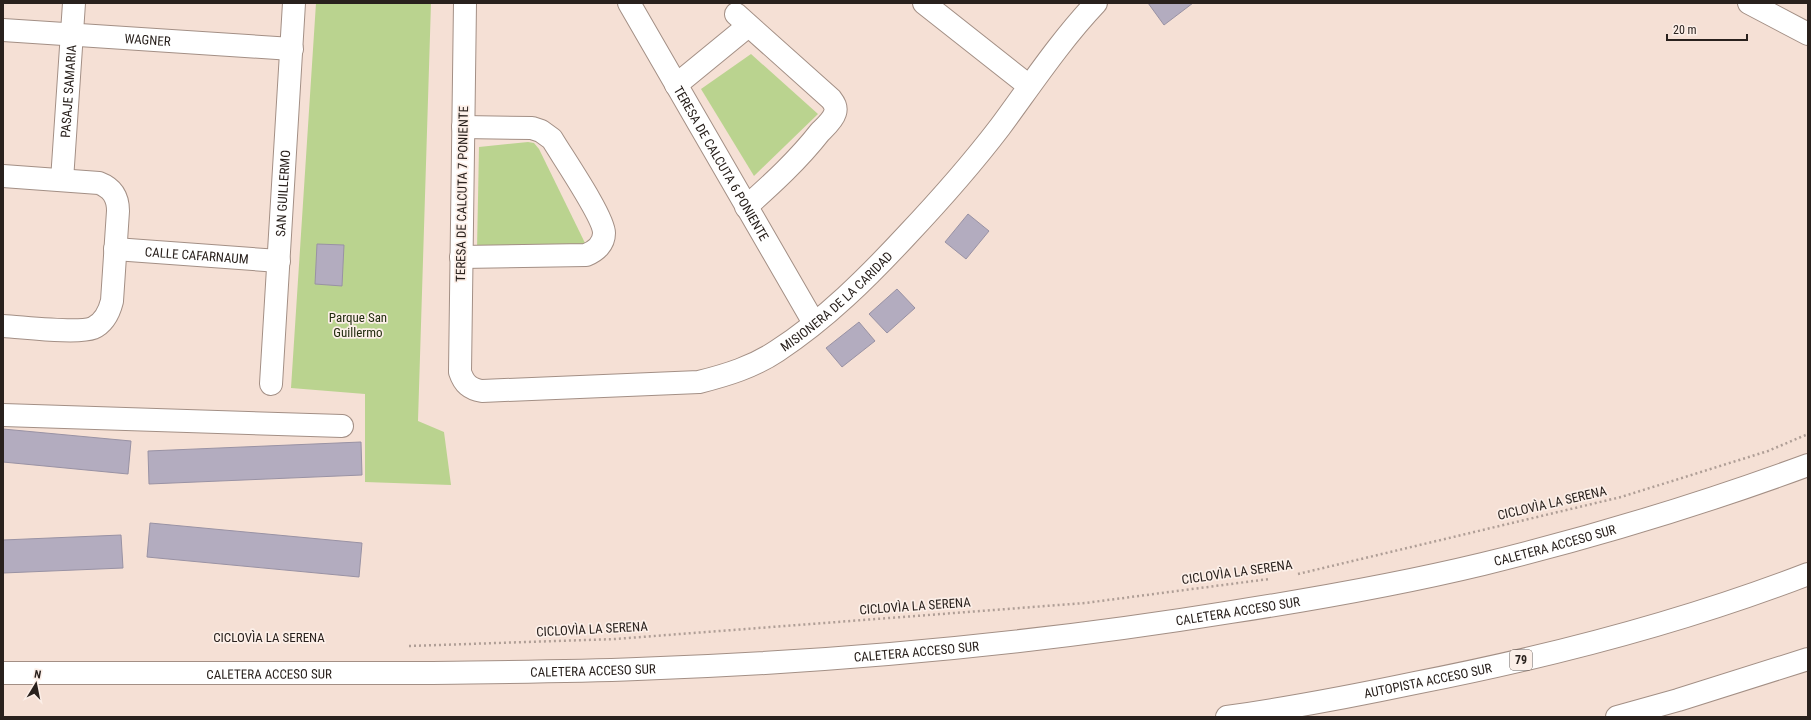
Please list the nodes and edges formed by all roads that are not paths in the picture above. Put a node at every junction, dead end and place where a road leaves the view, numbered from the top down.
1 (74, 3) edge
2 (294, 3) edge
3 (465, 3) edge
4 (629, 3) edge
5 (924, 3) edge
6 (1096, 3) edge
7 (1750, 3) edge
8 (3, 30) edge
9 (71, 34) junction
10 (1808, 34) edge
11 (292, 49) junction
12 (676, 85) junction
13 (1028, 86) junction
14 (463, 127) junction
15 (3, 176) edge
16 (62, 180) junction
17 (746, 207) junction
18 (115, 249) junction
19 (461, 257) junction
20 (279, 261) junction
21 (814, 324) junction
22 (3, 326) edge
23 (466, 383) joint
24 (271, 384) dead end
25 (3, 415) edge
26 (342, 426) dead end
27 (1808, 465) edge
28 (1808, 574) edge
29 (1808, 659) edge
30 (3, 673) edge
31 (1228, 717) edge
32 (1617, 717) edge

1 - 9 main road, PASAJE SAMARIA
2 - 11 main road, SAN GUILLERMO
3 - 14 main road, TERESA DE CALCUTA 7 PONIENTE
4 - 12 main road, TERESA DE CALCUTA 6 PONIENTE
5 - 13 main road
6 - 13 main road, MISIONERA DE LA CARIDAD
7 - 10 main road
8 - 9 main road, WAGNER
9 - 11 main road, WAGNER
9 - 16 main road, PASAJE SAMARIA
11 - 20 main road, SAN GUILLERMO
12 - 17 main road, TERESA DE CALCUTA 6 PONIENTE
12 - 17 main road
13 - 21 main road, MISIONERA DE LA CARIDAD
14 - 19 main road, TERESA DE CALCUTA 7 PONIENTE
14 - 19 main road
15 - 16 main road
16 - 18 main road
17 - 21 main road, TERESA DE CALCUTA 6 PONIENTE
18 - 20 main road, CALLE CAFARNAUM
18 - 22 main road
19 - 23 main road, TERESA DE CALCUTA 7 PONIENTE
20 - 24 main road, SAN GUILLERMO
21 - 23 main road, MISIONERA DE LA CARIDAD
25 - 26 main road
27 - 30 main road, CALETERA ACCESO SUR
28 - 31 main road, AUTOPISTA ACCESO SUR / 79
29 - 32 main road

